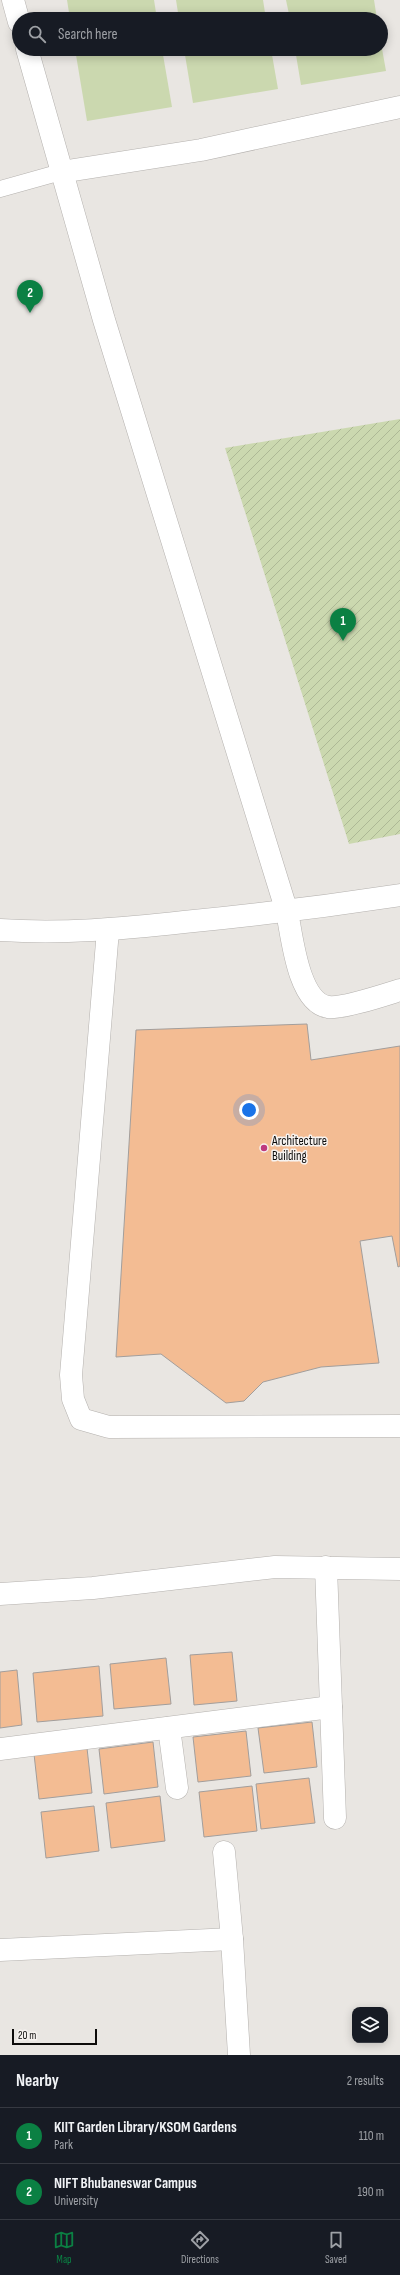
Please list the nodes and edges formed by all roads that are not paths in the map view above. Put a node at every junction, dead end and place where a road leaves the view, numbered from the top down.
1 (13, 0) edge
2 (16, 12) edge
3 (29, 56) edge
4 (400, 107) edge
5 (61, 172) junction
6 (0, 189) edge
7 (400, 895) edge
8 (287, 912) junction
9 (0, 930) edge
10 (108, 930) junction
11 (400, 990) edge
12 (400, 1426) edge
13 (326, 1567) junction
14 (400, 1569) edge
15 (0, 1594) edge
16 (331, 1707) junction
17 (169, 1728) junction
18 (0, 1749) edge
19 (176, 1788) dead end
20 (335, 1818) dead end
21 (224, 1852) dead end
22 (232, 1939) junction
23 (0, 1950) edge
24 (239, 2055) edge

1 - 2 street
3 - 5 street
4 - 5 street
5 - 6 lane
5 - 8 street
7 - 8 street
8 - 10 street
8 - 11 street
9 - 10 street
10 - 12 street
13 - 14 street
13 - 15 street
13 - 16 street
16 - 17 street
16 - 20 street
17 - 18 street
17 - 19 street
21 - 22 street
22 - 23 street
22 - 24 street

